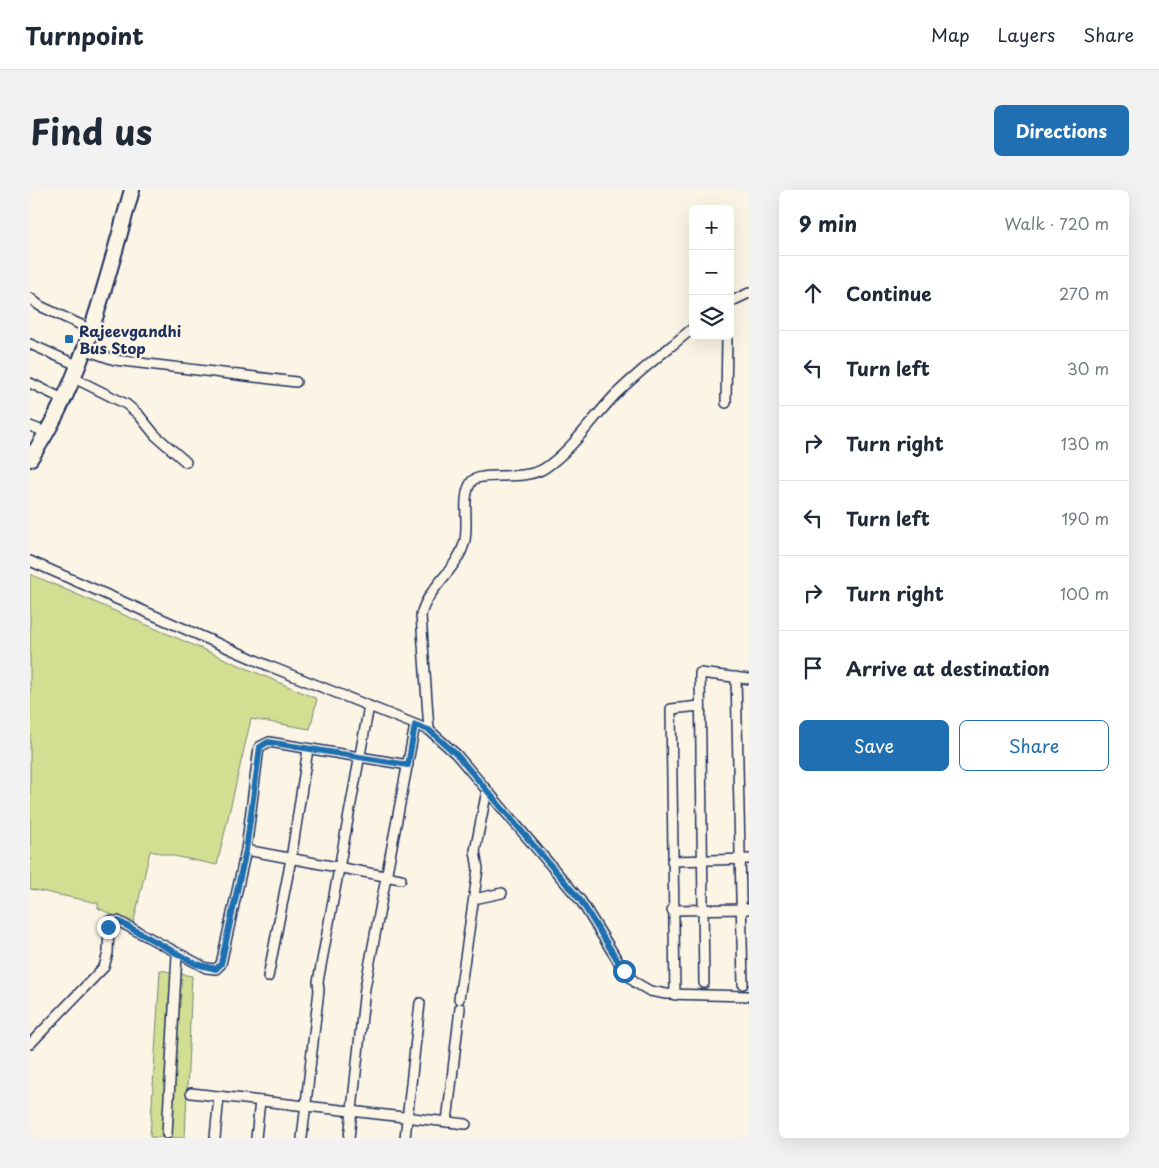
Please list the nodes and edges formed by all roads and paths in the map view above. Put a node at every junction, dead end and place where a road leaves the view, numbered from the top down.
1 (132, 190) edge
2 (749, 293) edge
3 (30, 298) edge
4 (734, 300) edge
5 (92, 330) junction
6 (689, 331) edge
7 (727, 340) edge
8 (30, 344) edge
9 (84, 349) junction
10 (75, 371) junction
11 (30, 382) edge
12 (296, 382) dead end
13 (63, 399) junction
14 (726, 403) dead end
15 (30, 426) edge
16 (48, 433) junction
17 (30, 459) edge
18 (186, 462) dead end
19 (30, 561) edge
20 (736, 677) junction
21 (749, 678) edge
22 (369, 706) junction
23 (700, 706) junction
24 (415, 725) junction
25 (429, 730) junction
26 (308, 749) junction
27 (358, 757) junction
28 (408, 765) junction
29 (487, 790) junction
30 (246, 850) junction
31 (291, 859) junction
32 (745, 859) edge
33 (702, 860) junction
34 (672, 861) junction
35 (340, 868) junction
36 (386, 877) junction
37 (401, 880) dead end
38 (502, 893) dead end
39 (474, 899) junction
40 (745, 909) edge
41 (672, 910) junction
42 (703, 910) junction
43 (177, 955) junction
44 (268, 976) dead end
45 (704, 983) dead end
46 (743, 984) dead end
47 (675, 995) junction
48 (749, 996) edge
49 (420, 1003) dead end
50 (30, 1044) edge
51 (191, 1093) dead end
52 (219, 1096) junction
53 (260, 1101) junction
54 (306, 1106) junction
55 (352, 1111) junction
56 (407, 1118) junction
57 (447, 1122) junction
58 (466, 1124) dead end
59 (167, 1134) dead end
60 (215, 1138) edge
61 (256, 1138) edge
62 (302, 1138) edge
63 (349, 1138) edge
64 (405, 1138) edge

1 - 5 highway
2 - 4 street
3 - 5 street
5 - 9 highway
6 - 25 street
7 - 14 street
8 - 10 street
9 - 10 highway
9 - 12 street
10 - 13 highway
10 - 18 street
11 - 13 street
13 - 16 highway
15 - 16 street
16 - 17 highway
19 - 22 street
20 - 21 street
20 - 23 street
20 - 32 street
22 - 24 street
22 - 27 street
23 - 33 street
23 - 34 street
24 - 25 street
24 - 28 street
25 - 29 street
26 - 27 street
26 - 30 street
26 - 31 street
27 - 28 street
27 - 35 street
28 - 36 street
29 - 39 street
29 - 47 street
30 - 31 street
30 - 43 street
31 - 35 street
31 - 44 street
32 - 33 street
32 - 40 street
33 - 34 street
33 - 42 street
34 - 41 street
35 - 36 street
35 - 54 street
36 - 37 street
36 - 55 street
38 - 39 street
39 - 57 street
40 - 42 street
40 - 46 street
41 - 42 street
41 - 47 street
42 - 45 street
43 - 50 street
43 - 59 street
47 - 48 street
49 - 56 street
51 - 52 street
52 - 53 street
52 - 60 street
53 - 54 street
53 - 61 street
54 - 55 street
54 - 62 street
55 - 56 street
55 - 63 street
56 - 57 street
56 - 64 street
57 - 58 street

